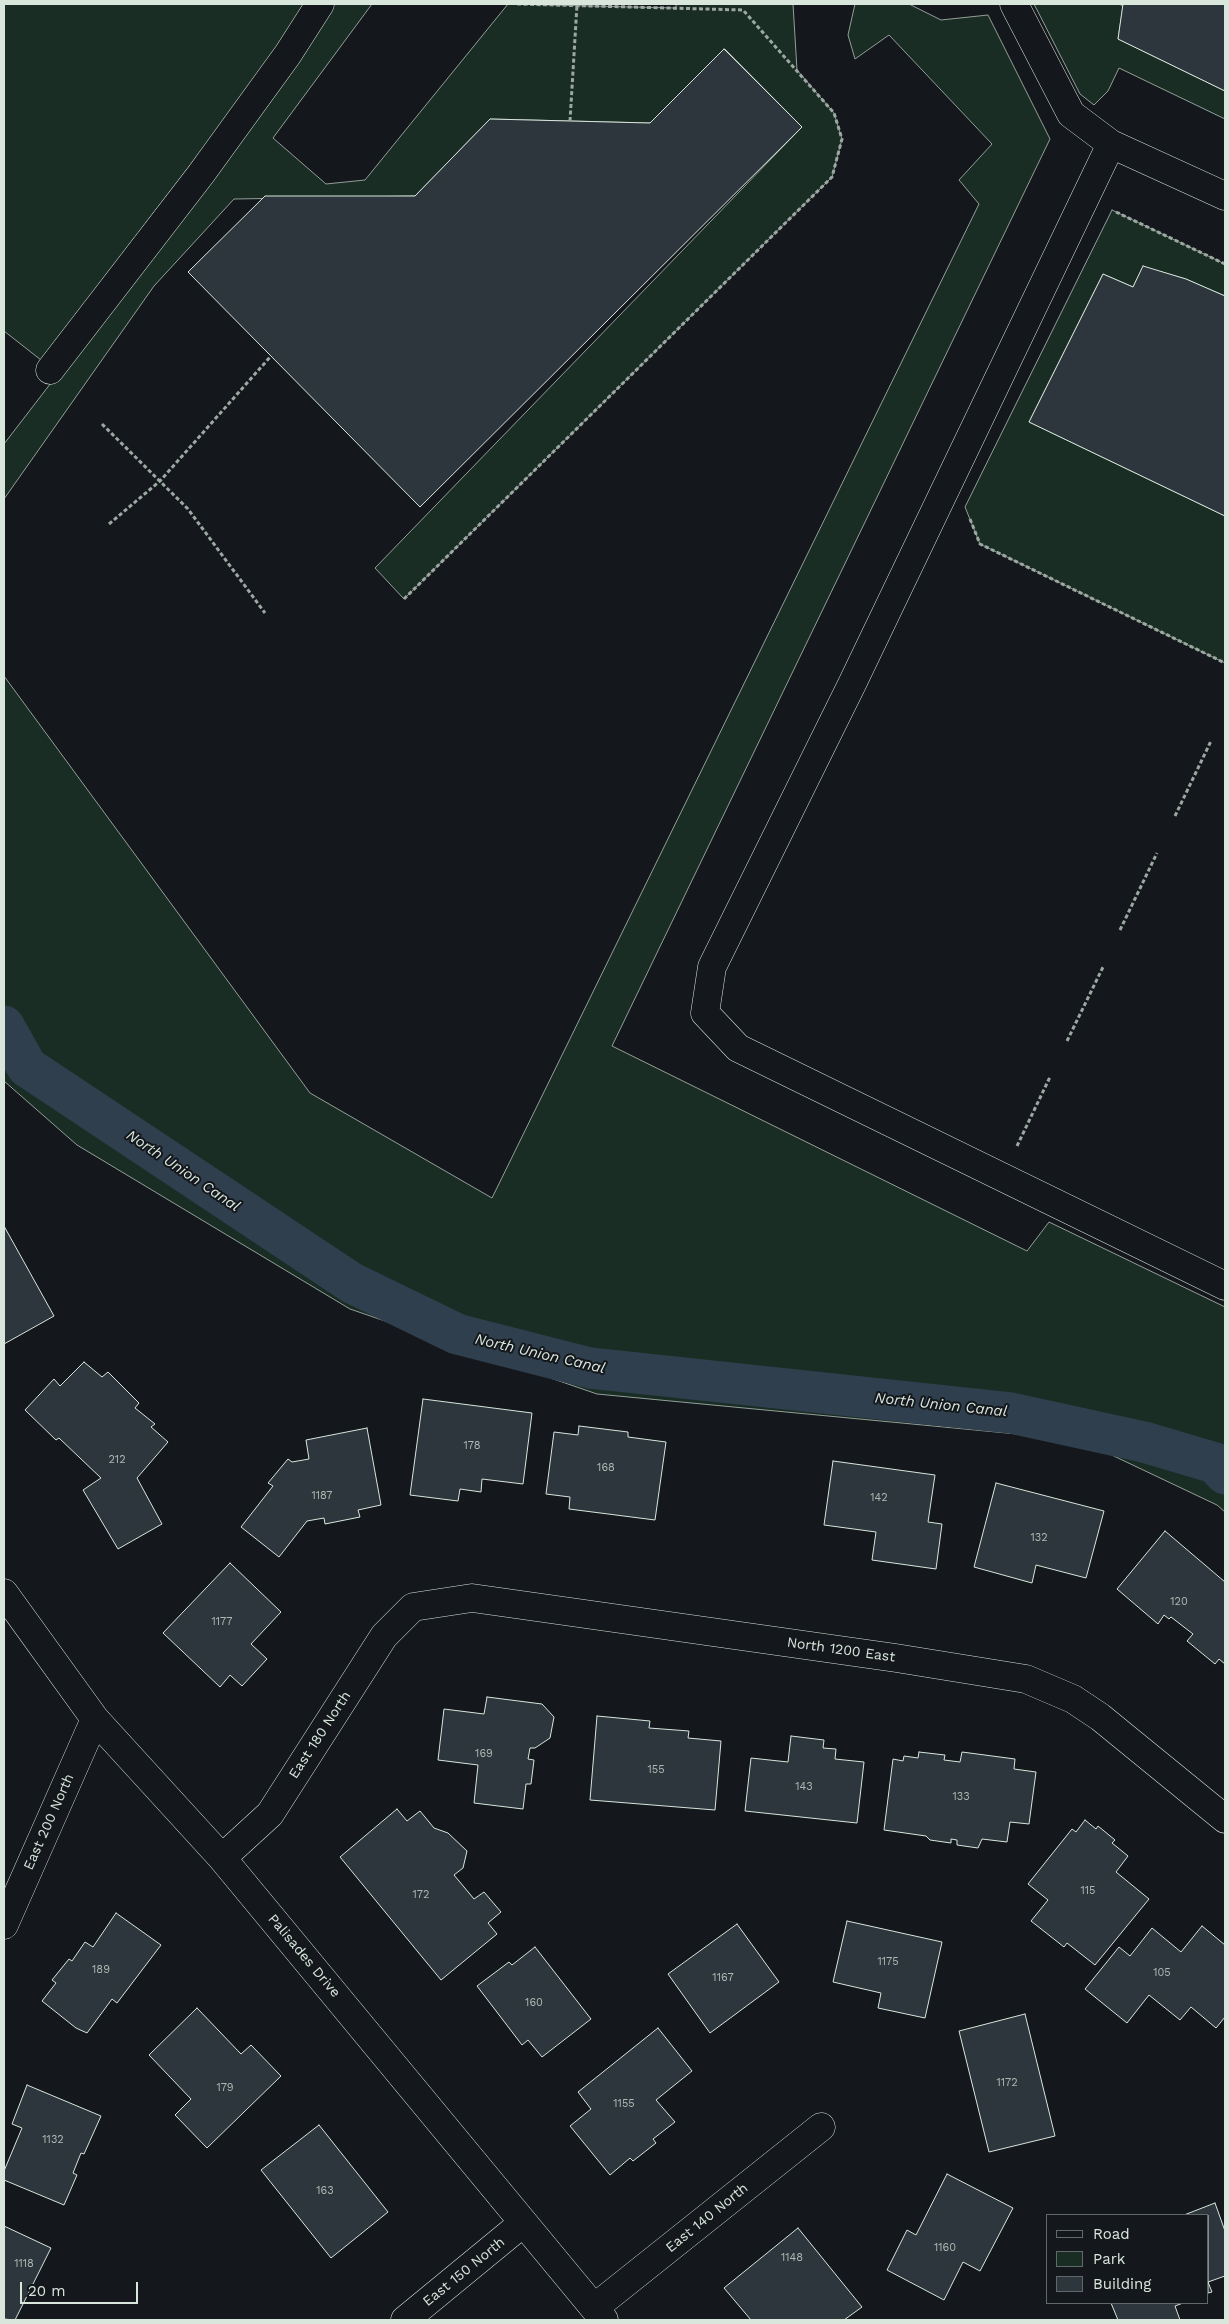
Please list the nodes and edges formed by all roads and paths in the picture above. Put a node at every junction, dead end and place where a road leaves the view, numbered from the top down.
1 (320, 4) edge
2 (517, 4) edge
3 (1014, 4) edge
4 (577, 5) junction
5 (570, 121) dead end
6 (1111, 144) junction
7 (1225, 196) edge
8 (1112, 210) dead end
9 (1225, 264) edge
10 (271, 356) dead end
11 (50, 370) dead end
12 (102, 424) dead end
13 (160, 480) junction
14 (969, 516) dead end
15 (109, 524) dead end
16 (404, 600) dead end
17 (265, 613) dead end
18 (1225, 663) edge
19 (1211, 741) dead end
20 (1175, 816) dead end
21 (1157, 853) dead end
22 (1120, 930) dead end
23 (1104, 965) dead end
24 (1067, 1041) dead end
25 (1050, 1078) dead end
26 (1013, 1154) dead end
27 (1225, 1286) edge
28 (4, 1593) edge
29 (413, 1607) joint
30 (95, 1719) junction
31 (1225, 1818) edge
32 (222, 1858) junction
33 (4, 1925) edge
34 (821, 2127) dead end
35 (523, 2223) junction
36 (599, 2314) edge
37 (405, 2320) edge

1 - 11 street
2 - 4 path
3 - 6 street
4 - 5 path
4 - 16 path
6 - 7 street
6 - 27 street
8 - 9 path
10 - 13 path
12 - 13 path
13 - 15 path
13 - 17 path
14 - 18 path
19 - 20 path
21 - 22 path
23 - 24 path
25 - 26 path
28 - 30 street, Palisades Drive
29 - 31 street, North 1200 East
29 - 32 street, East 180 North
30 - 32 street, Palisades Drive
30 - 33 street, East 200 North
32 - 35 street, Palisades Drive
34 - 36 street, East 140 North
35 - 36 street, Palisades Drive
35 - 37 street, East 150 North

